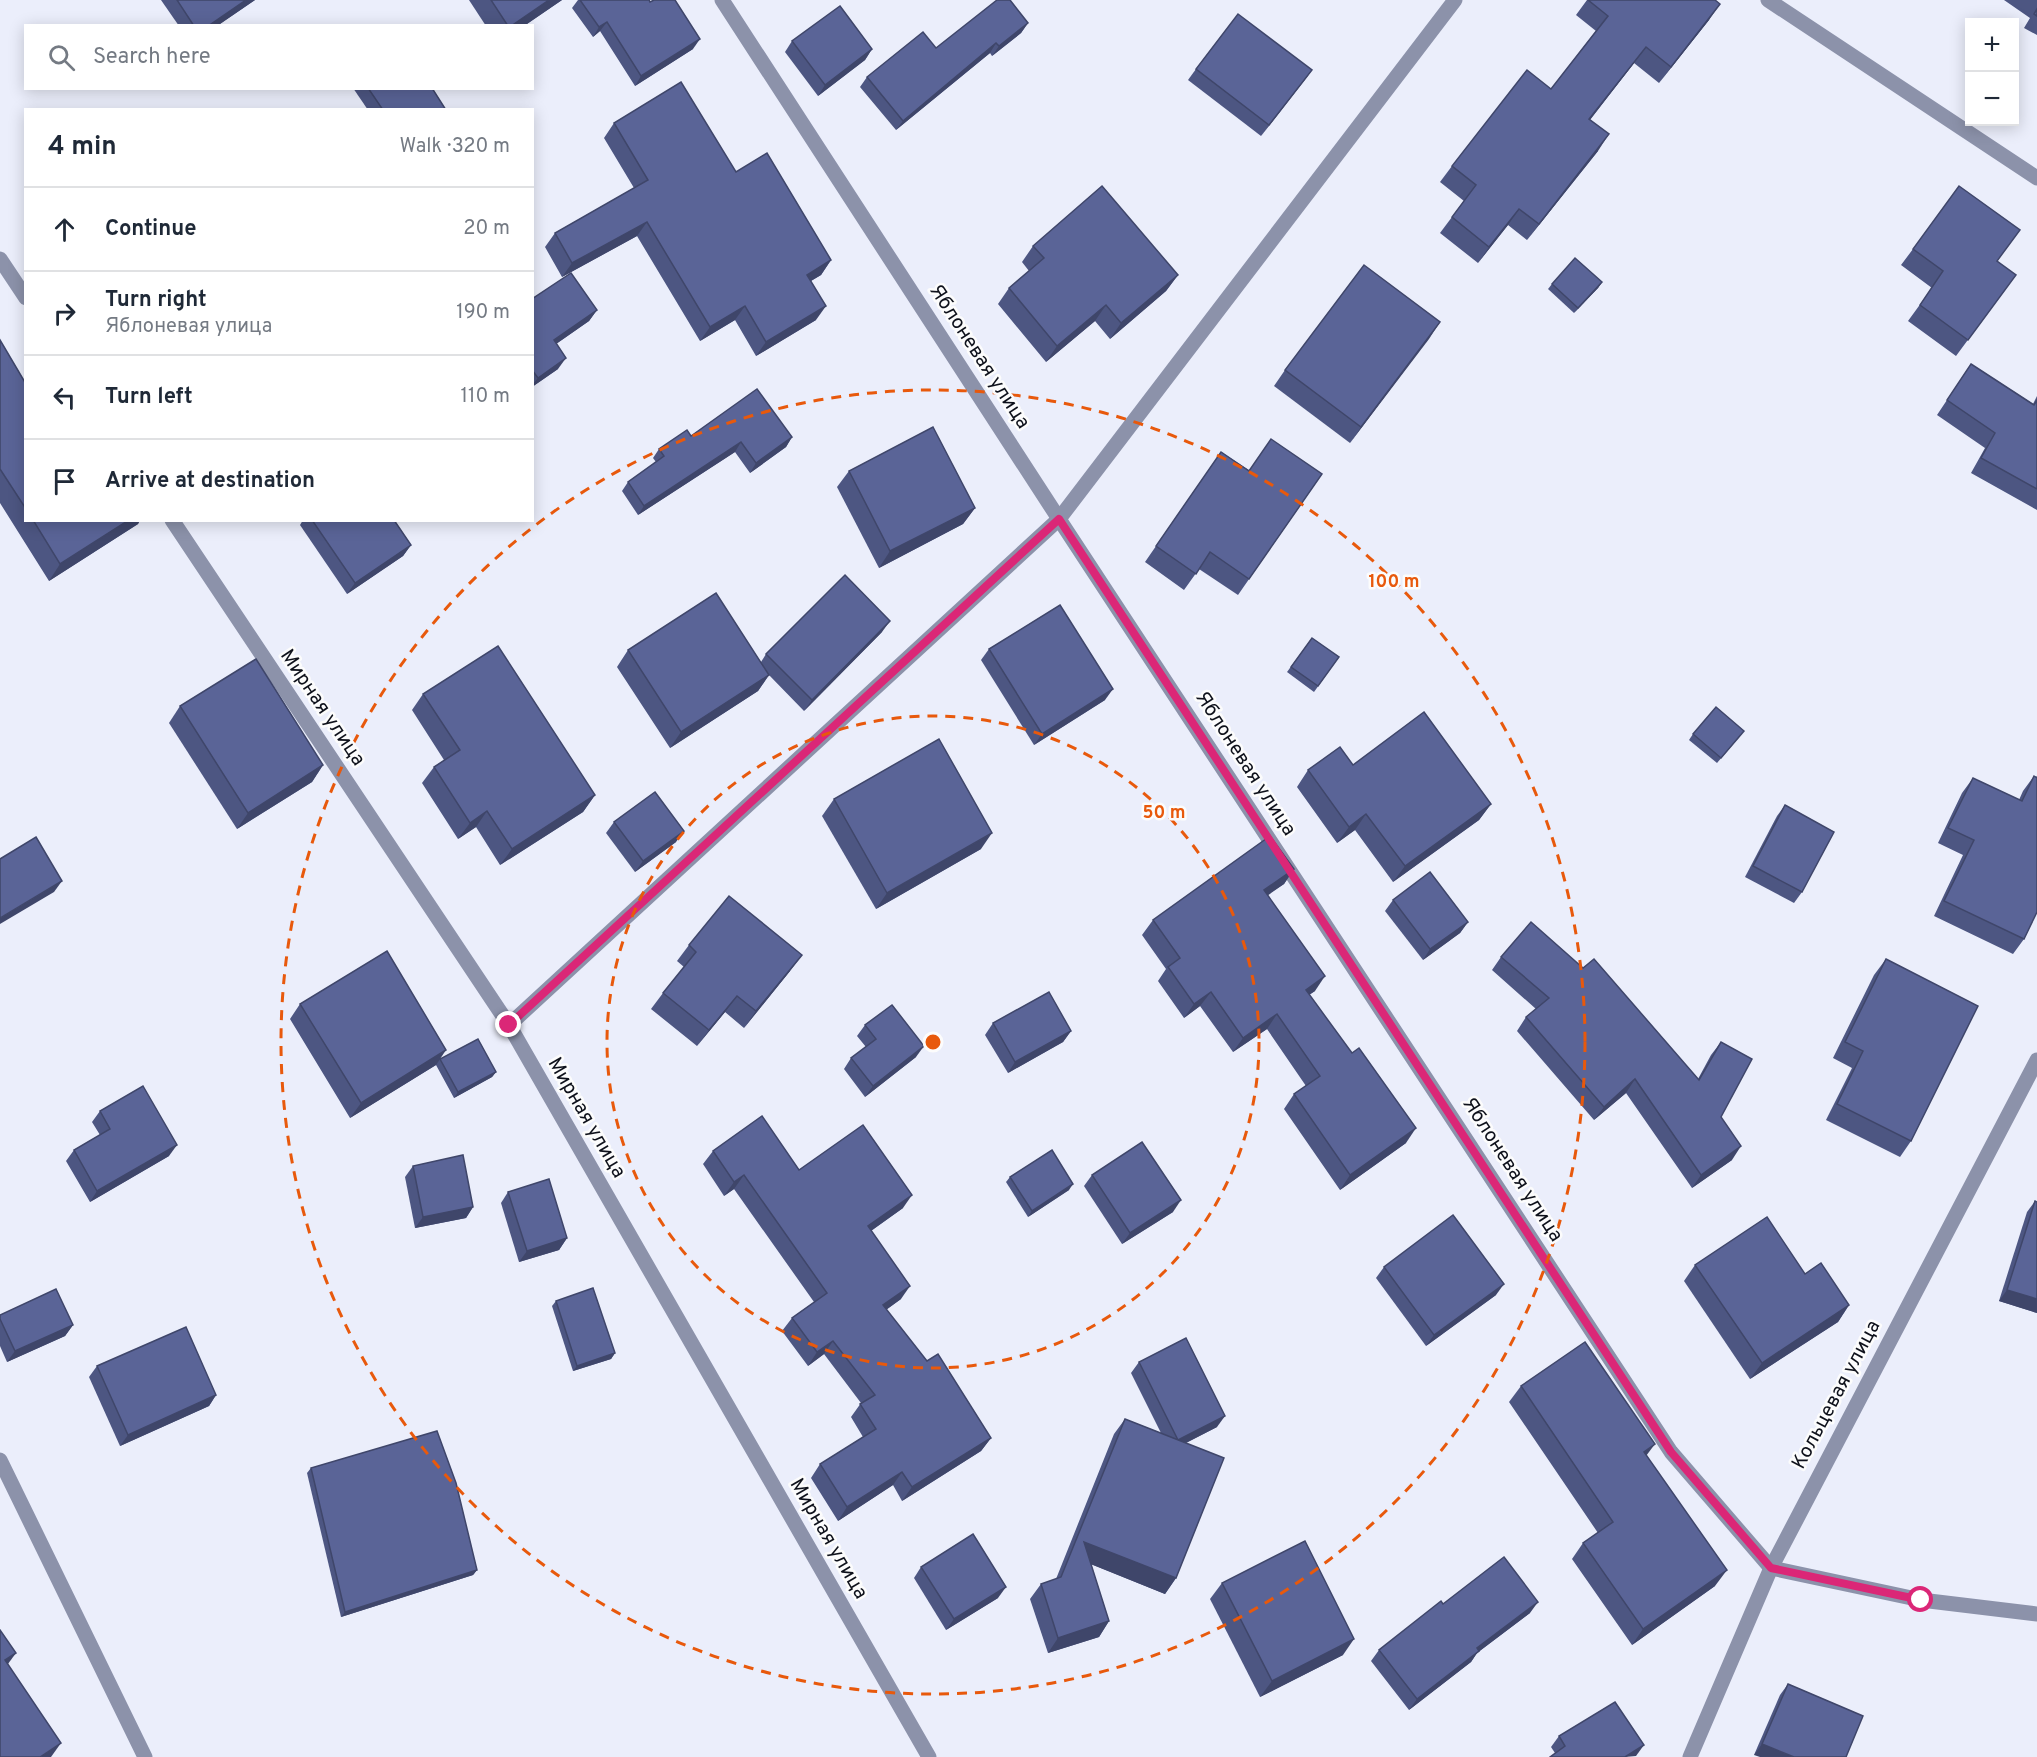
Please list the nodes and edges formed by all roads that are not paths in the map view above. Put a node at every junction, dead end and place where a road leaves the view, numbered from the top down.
1 (722, 0) edge
2 (1455, 0) edge
3 (1768, 0) edge
4 (2037, 178) edge
5 (0, 259) edge
6 (24, 295) edge
7 (1059, 519) junction
8 (173, 522) edge
9 (509, 1025) junction
10 (2037, 1060) edge
11 (0, 1460) edge
12 (1771, 1568) junction
13 (2037, 1614) edge
14 (145, 1757) edge
15 (929, 1757) edge
16 (1690, 1757) edge

1 - 7 street, Яблоневая улица
2 - 7 street
3 - 4 street
5 - 6 street
7 - 9 street
7 - 12 street, Яблоневая улица
8 - 9 street, Мирная улица
9 - 15 street, Мирная улица
10 - 12 street, Кольцевая улица
11 - 14 street
12 - 13 street
12 - 16 street, Кольцевая улица

